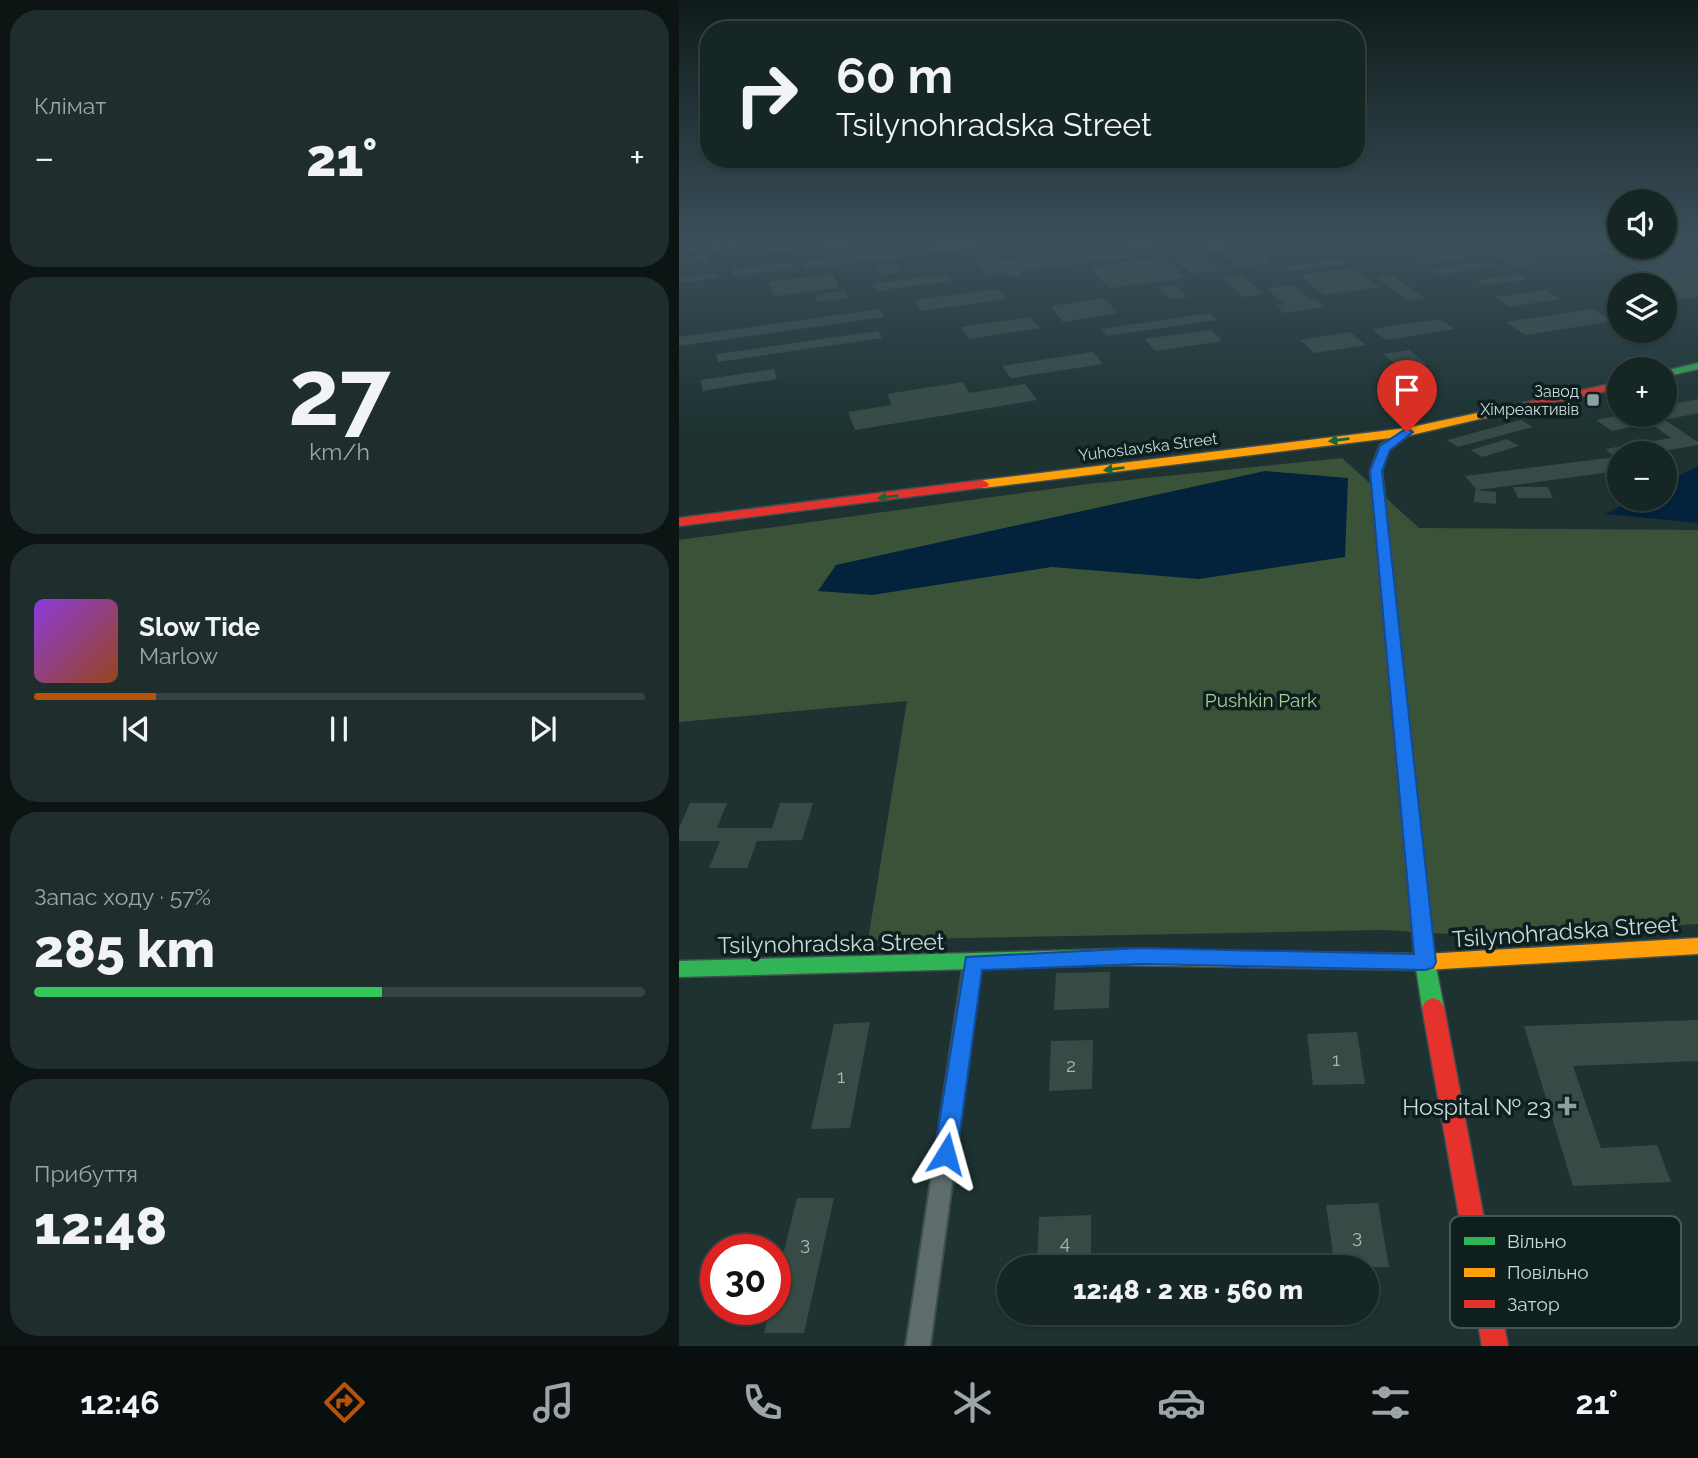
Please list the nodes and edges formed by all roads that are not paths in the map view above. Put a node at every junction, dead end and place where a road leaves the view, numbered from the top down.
1 (1698, 366) edge
2 (1677, 371) edge
3 (1607, 388) edge
4 (1407, 432) junction
5 (679, 522) edge
6 (1698, 946) edge
7 (973, 962) junction
8 (1425, 962) junction
9 (679, 969) edge
10 (1471, 1216) edge
11 (1492, 1328) edge
12 (918, 1346) edge
13 (1495, 1346) edge

1 - 2 street
3 - 4 street, Yuhoslavska Street
4 -> 5 street, Yuhoslavska Street
4 - 8 street
6 - 8 street, Tsilynohradska Street
7 - 8 street, Tsilynohradska Street
7 - 9 street, Tsilynohradska Street
7 - 12 street
8 - 10 street
11 - 13 street

